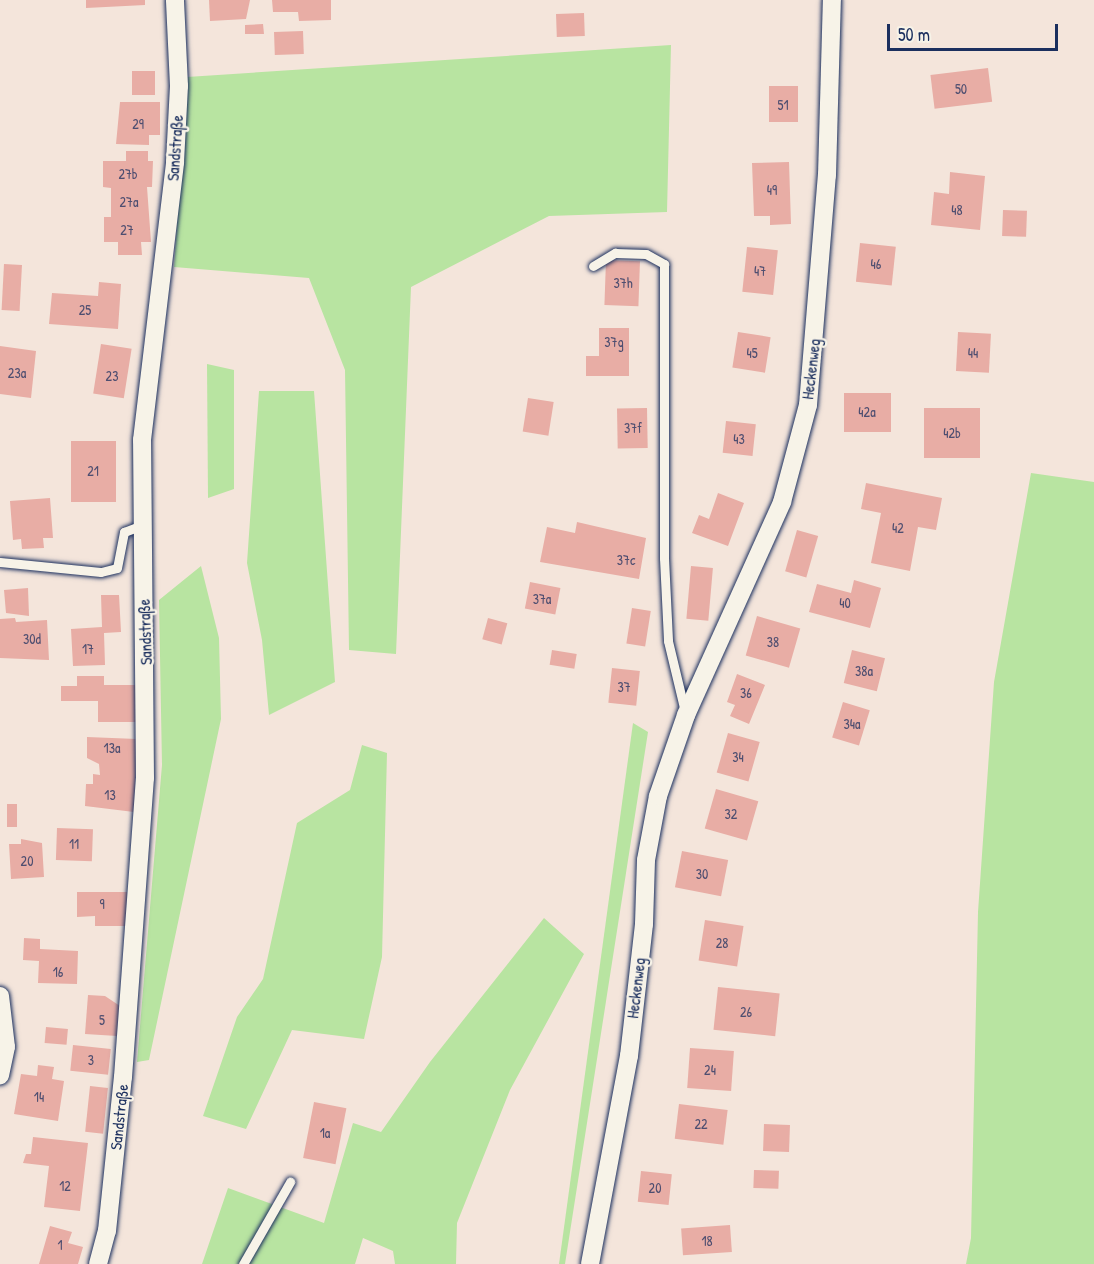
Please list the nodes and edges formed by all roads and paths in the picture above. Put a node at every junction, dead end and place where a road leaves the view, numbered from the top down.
1 (175, 0) edge
2 (831, 0) edge
3 (593, 266) dead end
4 (142, 525) junction
5 (0, 562) edge
6 (686, 715) junction
7 (0, 996) edge
8 (0, 1075) edge
9 (290, 1182) dead end
10 (98, 1264) edge
11 (243, 1264) edge
12 (590, 1264) edge

1 - 4 street, Sandstraße
2 - 6 street, Heckenweg
3 - 6 lane
4 - 5 lane
4 - 10 street, Sandstraße
6 - 12 street, Heckenweg
7 - 8 street
9 - 11 lane

